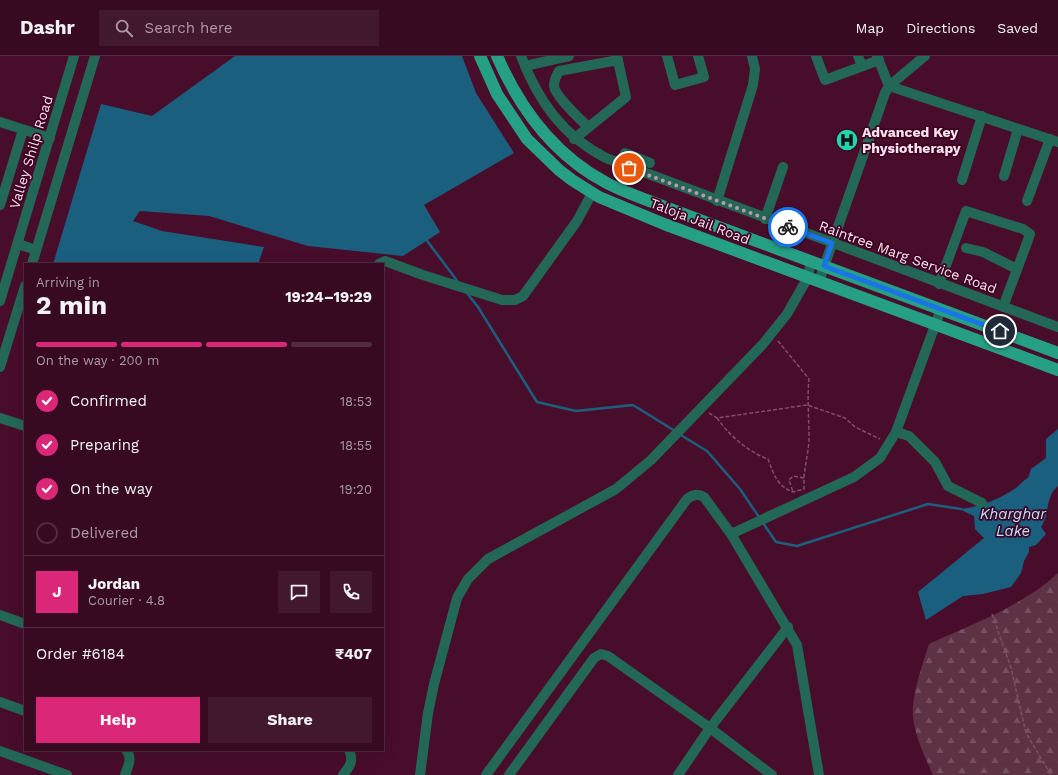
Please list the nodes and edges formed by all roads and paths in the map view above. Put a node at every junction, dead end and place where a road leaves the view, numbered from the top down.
1 (74, 56) edge
2 (95, 56) edge
3 (480, 56) edge
4 (497, 56) edge
5 (521, 56) edge
6 (569, 56) edge
7 (667, 56) edge
8 (698, 56) edge
9 (752, 56) edge
10 (816, 56) edge
11 (924, 56) edge
12 (618, 58) edge
13 (878, 58) edge
14 (860, 61) edge
15 (525, 66) junction
16 (889, 86) junction
17 (982, 116) junction
18 (0, 122) edge
19 (588, 127) junction
20 (1018, 129) junction
21 (23, 130) junction
22 (50, 138) junction
23 (574, 138) junction
24 (1054, 140) edge
25 (650, 163) dead end
26 (620, 164) junction
27 (783, 168) dead end
28 (1004, 176) dead end
29 (962, 180) dead end
30 (592, 193) junction
31 (717, 201) junction
32 (1027, 201) dead end
33 (0, 205) edge
34 (765, 219) junction
35 (832, 243) junction
36 (18, 244) junction
37 (966, 248) dead end
38 (36, 250) junction
39 (811, 262) junction
40 (32, 263) edge
41 (381, 263) edge
42 (824, 266) junction
43 (1017, 269) junction
44 (813, 279) junction
45 (3, 282) edge
46 (939, 284) junction
47 (24, 289) edge
48 (0, 301) edge
49 (1003, 307) junction
50 (941, 310) junction
51 (936, 324) junction
52 (1058, 327) edge
53 (772, 333) junction
54 (1058, 353) edge
55 (0, 367) edge
56 (1058, 370) edge
57 (807, 405) junction
58 (700, 409) junction
59 (0, 418) edge
60 (717, 418) junction
61 (24, 426) edge
62 (896, 432) junction
63 (889, 443) junction
64 (804, 478) junction
65 (793, 492) junction
66 (982, 503) dead end
67 (735, 531) junction
68 (992, 614) dead end
69 (0, 615) edge
70 (24, 624) edge
71 (788, 627) junction
72 (0, 702) edge
73 (24, 711) edge
74 (710, 728) junction
75 (0, 751) edge
76 (127, 751) edge
77 (349, 751) edge
78 (67, 775) edge
79 (125, 775) edge
80 (343, 775) edge
81 (420, 775) edge
82 (486, 775) edge
83 (509, 775) edge
84 (678, 775) edge
85 (772, 775) edge
86 (819, 775) edge
87 (1051, 775) edge

1 - 22 street, Valley Shilp Road
2 - 38 street
3 - 30 main road, Taloja Jail Road
4 - 39 main road, Taloja Jail Road
5 - 15 street, Raintree Marg Service Road
6 - 15 street
7 - 8 street
9 - 31 street
10 - 14 street
11 - 16 street
12 - 19 street
12 - 19 street
13 - 14 street
13 - 16 street
15 - 23 street, Raintree Marg Service Road
16 - 17 street
16 - 35 street
17 - 20 street
17 - 29 street
18 - 21 street
19 - 23 street
20 - 24 street
20 - 28 street
21 - 22 street
21 - 33 street
22 - 36 street, Valley Shilp Road
23 - 26 street, Raintree Marg Service Road
24 - 32 street
25 - 26 street
26 - 31 street, Raintree Marg Service Road
27 - 34 street
30 - 41 street
30 - 44 main road, Taloja Jail Road
31 - 34 street, Raintree Marg Service Road
34 - 35 street, Raintree Marg Service Road
35 - 42 street
35 - 46 street, Raintree Marg Service Road
36 - 38 street
36 - 45 street, Valley Shilp Road
37 - 43 street
38 - 40 street
39 - 42 main road, Taloja Jail Road
39 - 44 street
42 - 44 street
42 - 50 main road, Taloja Jail Road
43 - 46 street
43 - 49 street
44 - 51 main road, Taloja Jail Road
44 - 53 street
45 - 48 street, Valley Shilp Road
46 - 49 street, Raintree Marg Service Road
47 - 55 street
49 - 52 street, Raintree Marg Service Road
50 - 51 street
50 - 54 main road, Taloja Jail Road
51 - 56 main road, Taloja Jail Road
51 - 62 street
53 - 57 path
53 - 58 street
57 - 60 path
57 - 63 path
57 - 64 path
58 - 60 path
58 - 81 street
59 - 61 street
60 - 65 path
62 - 63 street
62 - 66 street
63 - 67 street
64 - 65 path
64 - 65 path
67 - 71 street
67 - 82 street
68 - 87 path
69 - 70 street
71 - 74 street
71 - 86 street
72 - 73 street
74 - 83 street
74 - 84 street
74 - 85 street
75 - 78 street
76 - 79 street
77 - 80 street

